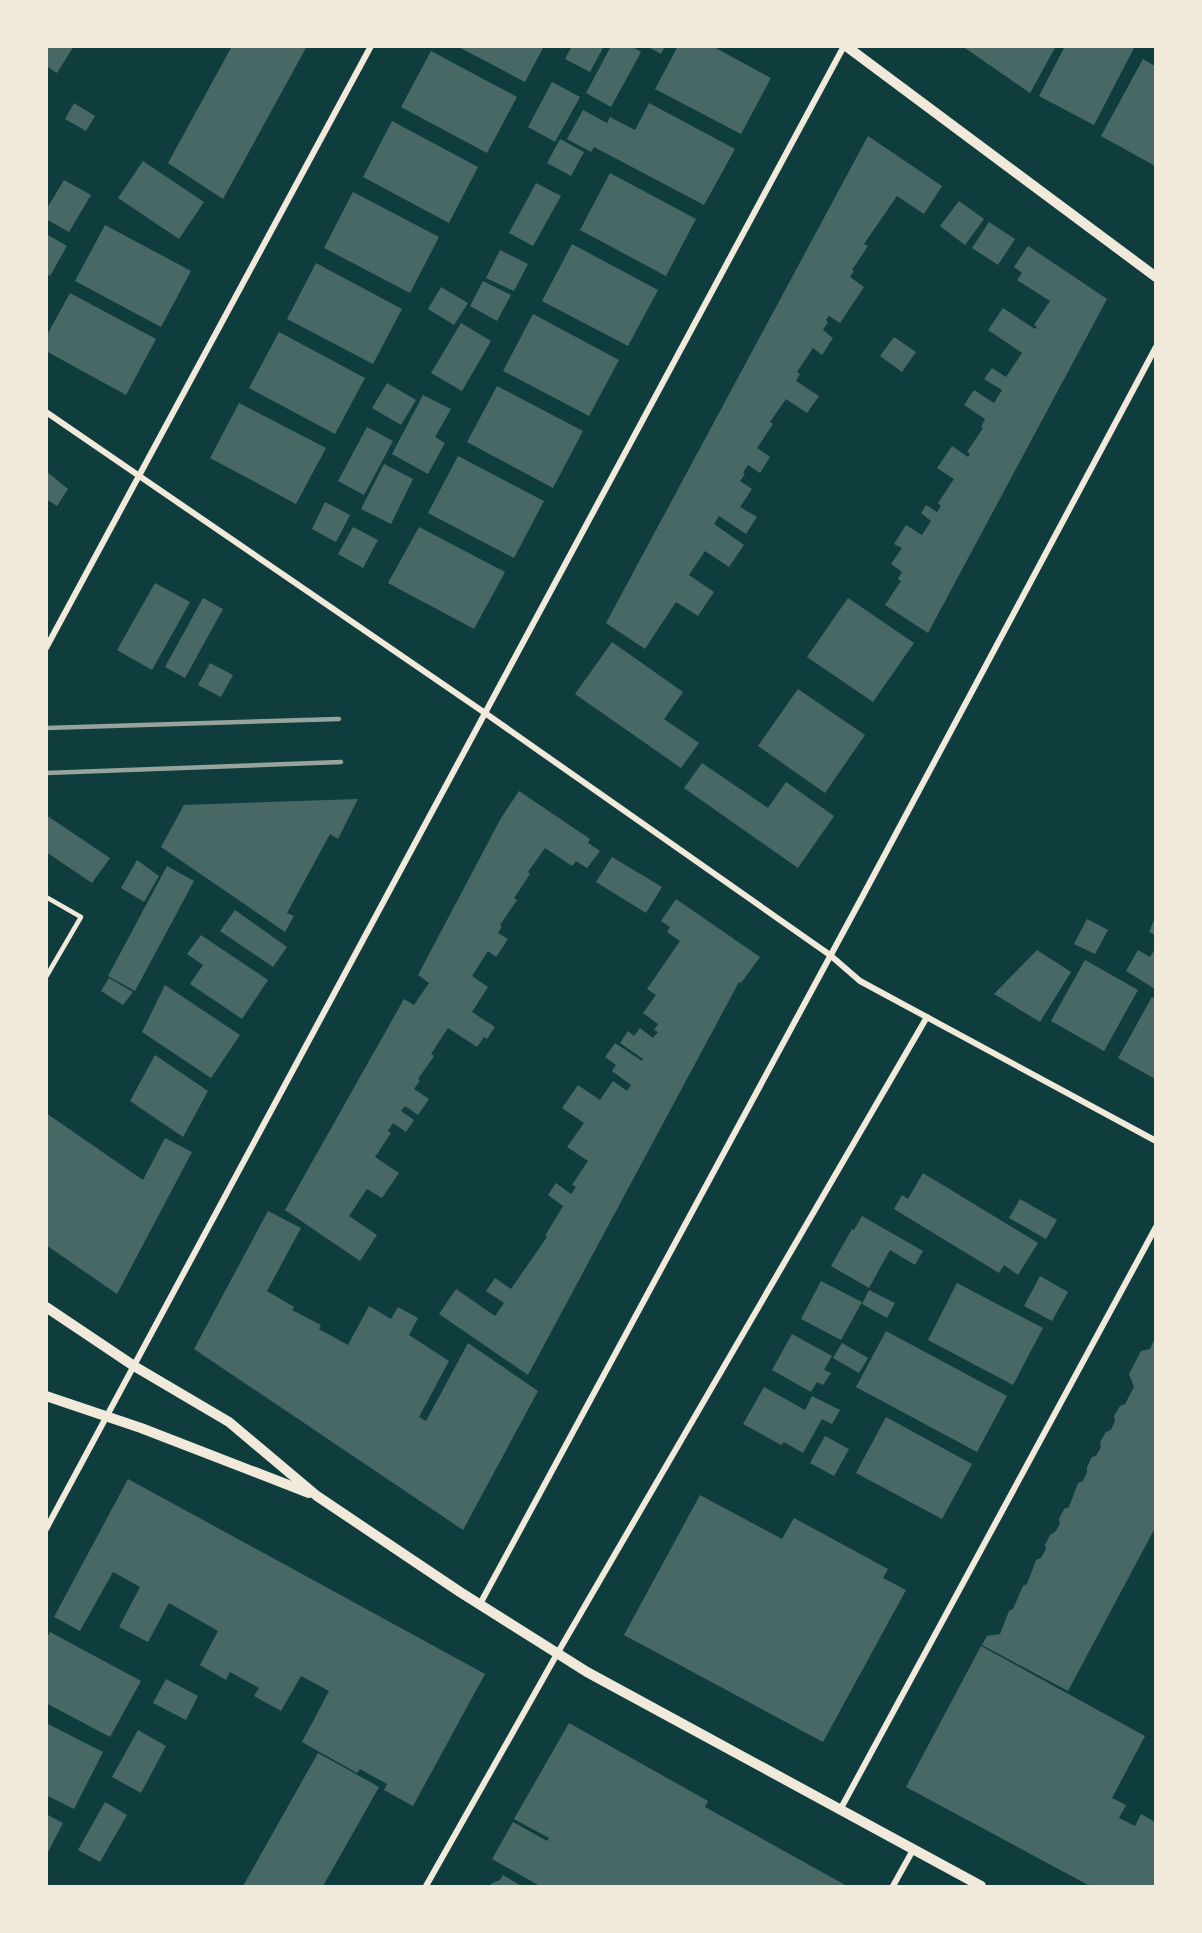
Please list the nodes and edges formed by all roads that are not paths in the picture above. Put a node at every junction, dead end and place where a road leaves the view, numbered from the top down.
1 (371, 46) edge
2 (845, 46) edge
3 (1155, 277) edge
4 (1155, 347) edge
5 (46, 412) edge
6 (140, 476) junction
7 (46, 648) edge
8 (485, 713) junction
9 (46, 897) edge
10 (830, 955) junction
11 (46, 977) edge
12 (927, 1017) junction
13 (1155, 1141) edge
14 (1155, 1227) edge
15 (46, 1307) edge
16 (134, 1366) junction
17 (46, 1396) edge
18 (107, 1416) junction
19 (317, 1496) junction
20 (46, 1528) edge
21 (480, 1604) junction
22 (557, 1653) junction
23 (840, 1810) junction
24 (914, 1850) junction
25 (426, 1887) edge
26 (893, 1887) edge
27 (981, 1887) edge

1 - 6 street
2 - 3 street
2 - 8 street
4 - 10 street
5 - 6 street
6 - 7 street
6 - 8 street
8 - 10 street
8 - 16 street
9 - 11 lane
10 - 12 street
10 - 21 street
12 - 13 street
12 - 22 street
14 - 23 street
15 - 16 street
16 - 18 street
16 - 19 street
17 - 18 street
18 - 19 street
18 - 20 street
19 - 21 street
21 - 22 street
22 - 23 street
22 - 25 street
23 - 24 street
24 - 26 street
24 - 27 street

